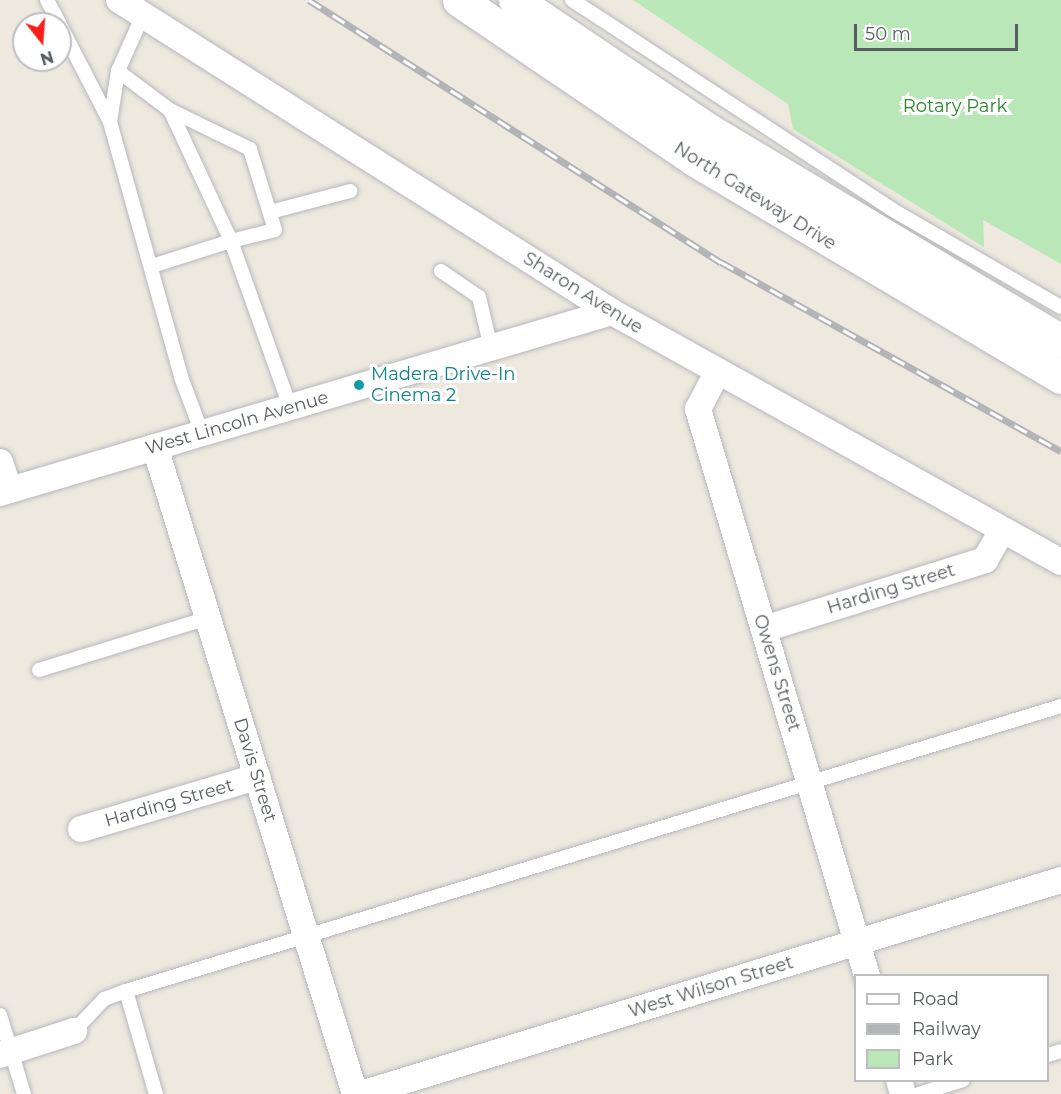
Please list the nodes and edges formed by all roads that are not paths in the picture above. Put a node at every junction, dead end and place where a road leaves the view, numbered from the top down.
1 (119, 0) edge
2 (459, 0) edge
3 (514, 0) edge
4 (572, 0) edge
5 (143, 15) junction
6 (72, 48) edge
7 (118, 70) junction
8 (170, 110) junction
9 (110, 122) junction
10 (350, 191) dead end
11 (270, 212) junction
12 (877, 236) junction
13 (231, 241) junction
14 (152, 266) junction
15 (441, 271) dead end
16 (1061, 307) edge
17 (612, 312) junction
18 (1061, 341) edge
19 (491, 348) junction
20 (717, 374) junction
21 (1061, 377) edge
22 (290, 407) junction
23 (202, 433) junction
24 (155, 447) junction
25 (0, 462) edge
26 (4, 491) edge
27 (1002, 530) junction
28 (1061, 562) edge
29 (208, 618) junction
30 (764, 629) junction
31 (39, 670) dead end
32 (1061, 706) edge
33 (257, 777) junction
34 (810, 782) junction
35 (81, 829) dead end
36 (1061, 880) edge
37 (306, 936) junction
38 (858, 943) junction
39 (867, 974) edge
40 (126, 991) junction
41 (0, 1015) edge
42 (75, 1031) joint
43 (5, 1053) edge
44 (957, 1082) edge
45 (24, 1094) edge
46 (156, 1094) edge
47 (355, 1094) edge
48 (361, 1094) edge
49 (919, 1094) edge

1 - 5 street, Sharon Avenue
2 - 12 main road, North Gateway Drive
3 - 12 main road, North Gateway Drive
4 - 12 lane
5 - 7 lane
5 - 17 street, Sharon Avenue
6 - 9 lane
7 - 8 lane
7 - 9 lane
8 - 11 lane
8 - 13 lane
9 - 14 lane
10 - 11 lane
11 - 13 lane
12 - 16 lane
12 - 18 main road, North Gateway Drive
12 - 21 main road, North Gateway Drive
13 - 14 lane
13 - 22 lane
14 - 23 lane
15 - 19 lane
17 - 19 street, West Lincoln Avenue
17 - 20 street, Sharon Avenue
19 - 22 street, West Lincoln Avenue
20 - 27 street, Sharon Avenue
20 - 30 street, Owens Street
22 - 23 street, West Lincoln Avenue
23 - 24 street, West Lincoln Avenue
24 - 26 street, West Lincoln Avenue
24 - 29 street, Davis Street
25 - 26 street
27 - 28 street, Sharon Avenue
27 - 30 street, Harding Street
29 - 31 lane
29 - 33 street, Davis Street
30 - 34 street, Owens Street
32 - 34 lane
33 - 35 street, Harding Street
33 - 37 street, Davis Street
34 - 37 lane
34 - 38 street, Owens Street
36 - 38 street, West Wilson Street
37 - 40 lane
37 - 47 street, Davis Street
38 - 39 street, Owens Street
38 - 48 street, West Wilson Street
40 - 42 lane
40 - 46 lane
41 - 43 lane
42 - 43 street
43 - 45 lane
44 - 49 lane

